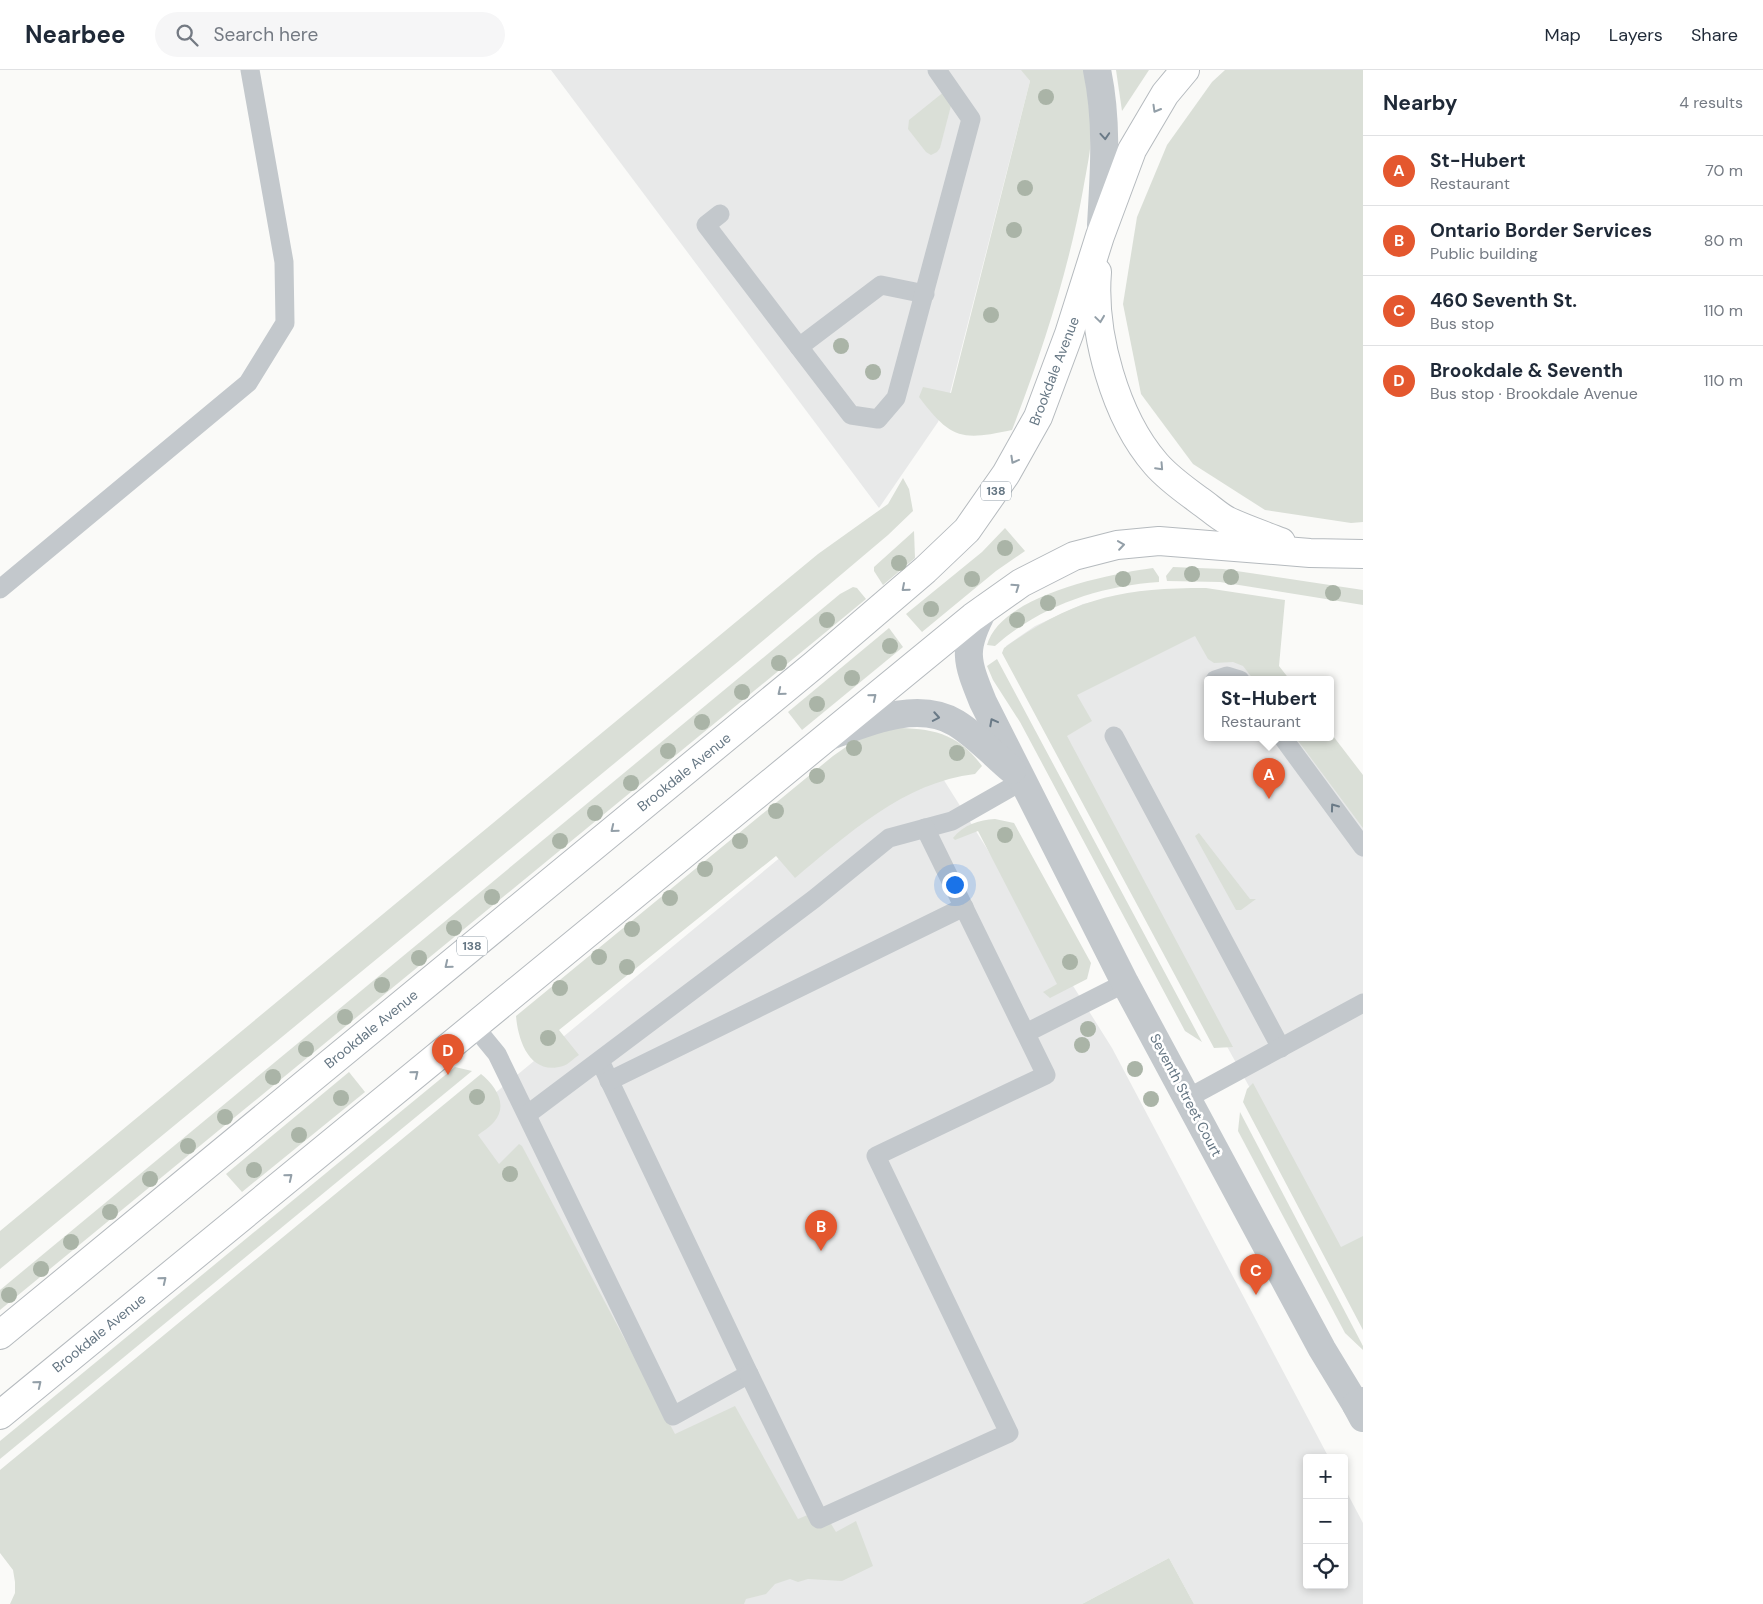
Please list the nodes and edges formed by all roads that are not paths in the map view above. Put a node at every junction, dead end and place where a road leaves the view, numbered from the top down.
1 (250, 70) edge
2 (937, 70) edge
3 (1097, 70) edge
4 (1185, 70) edge
5 (720, 214) dead end
6 (1100, 236) junction
7 (925, 294) junction
8 (799, 347) junction
9 (1310, 553) junction
10 (1363, 554) edge
11 (0, 589) edge
12 (984, 609) junction
13 (1114, 736) dead end
14 (822, 739) junction
15 (1285, 741) edge
16 (1024, 780) junction
17 (925, 828) junction
18 (1363, 847) edge
19 (964, 908) junction
20 (1125, 983) junction
21 (1363, 1003) edge
22 (474, 1026) junction
23 (1026, 1033) junction
24 (1281, 1048) junction
25 (600, 1061) junction
26 (609, 1081) junction
27 (1188, 1098) junction
28 (528, 1114) junction
29 (0, 1335) edge
30 (749, 1374) junction
31 (1361, 1408) edge
32 (0, 1415) edge

1 - 11 lane
2 - 7 lane
3 -> 6 street
4 -> 6 main road, Brookdale Avenue
5 - 8 lane
6 -> 9 main road
6 -> 29 main road, Brookdale Avenue / 138
7 - 8 lane
7 - 8 lane
9 - 10 main road, Brookdale Avenue
12 -> 9 main road, Brookdale Avenue
14 -> 12 main road, Brookdale Avenue
16 -> 12 street, Seventh Street Court
13 - 24 lane
14 -> 16 street, Seventh Street Court
14 - 22 main road, Brookdale Avenue
18 -> 15 lane
16 - 17 lane
16 - 20 street, Seventh Street Court
17 - 19 lane
17 - 25 lane
19 - 23 lane
19 - 26 lane
20 - 23 lane
20 - 27 street, Seventh Street Court
21 - 24 lane
22 - 28 lane
32 -> 22 main road, Brookdale Avenue
23 - 30 lane
24 - 27 lane
25 - 26 lane
25 - 28 lane
26 - 30 lane
27 - 31 street, Seventh Street Court
28 - 30 lane

